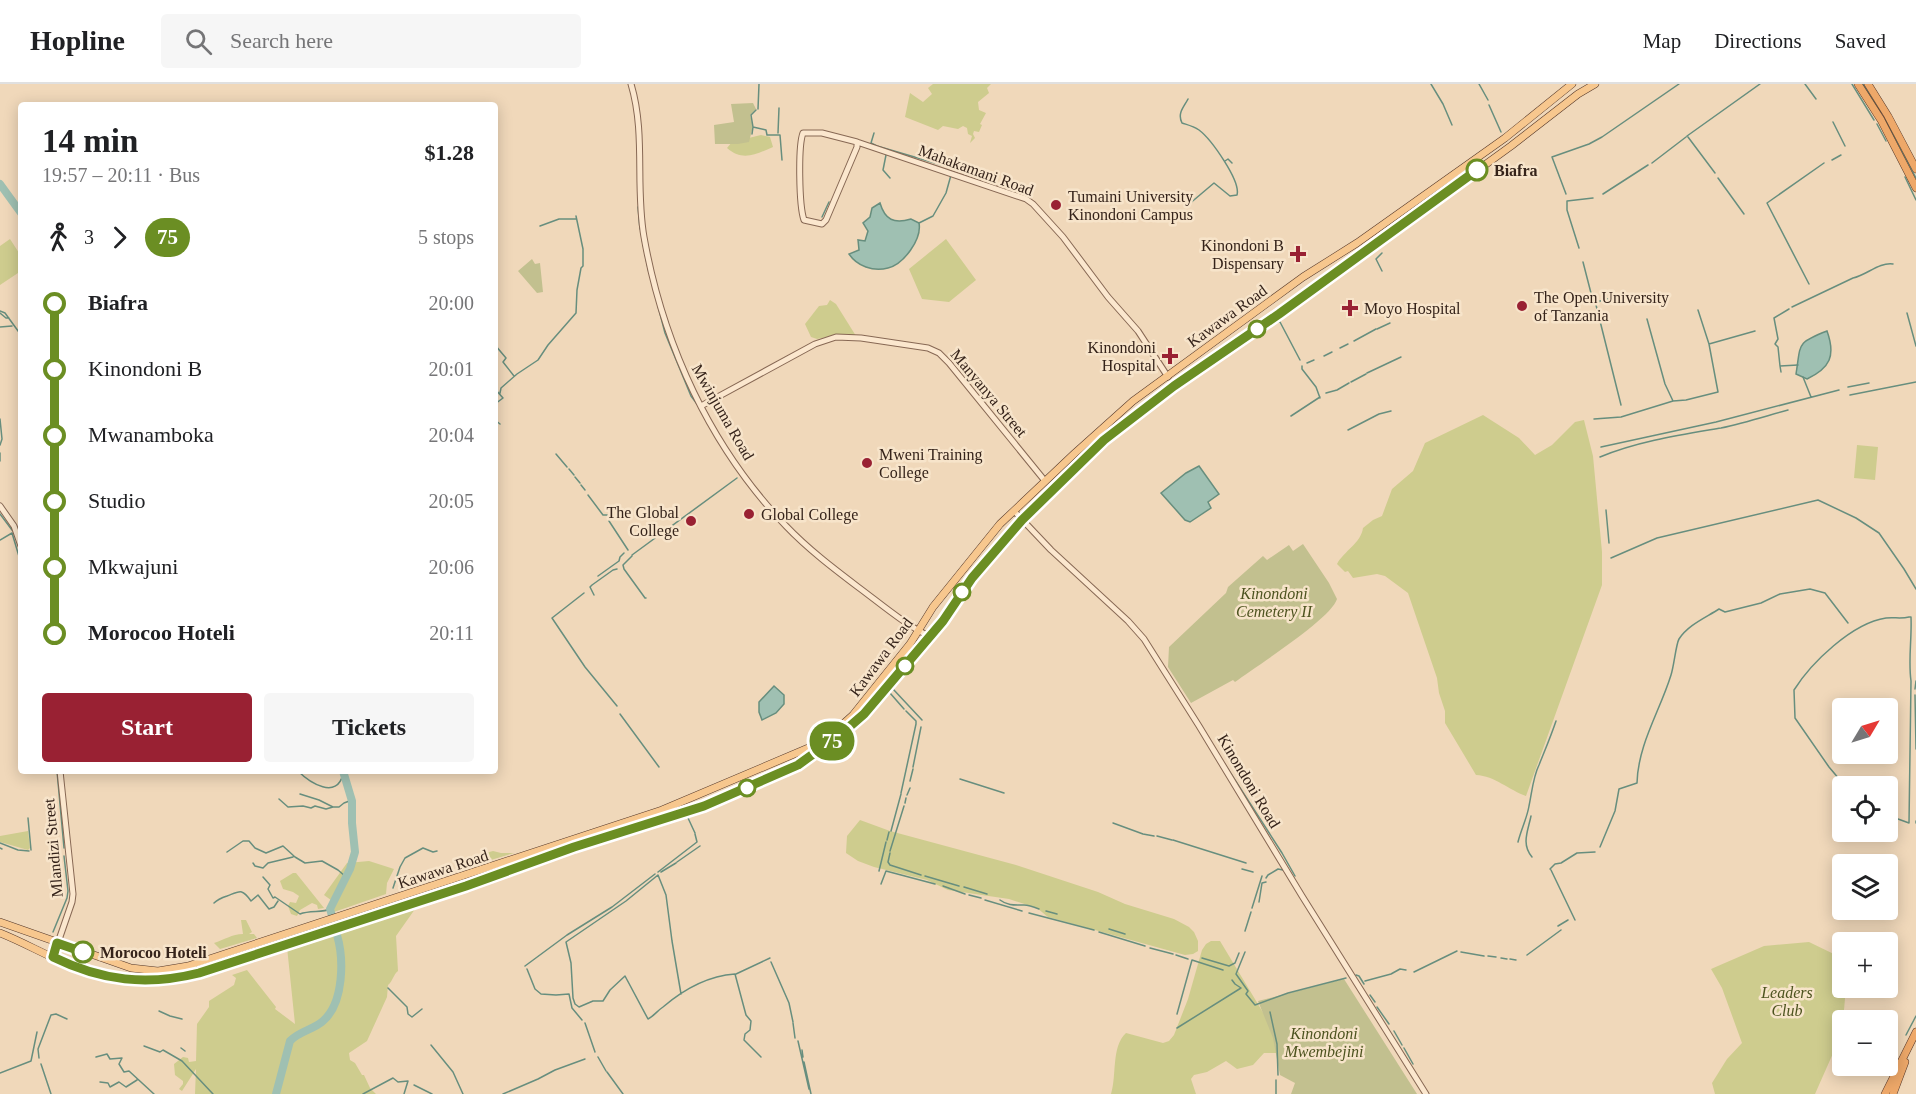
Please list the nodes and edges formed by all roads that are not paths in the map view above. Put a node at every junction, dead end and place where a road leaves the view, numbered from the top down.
1 (631, 84) edge
2 (1572, 84) edge
3 (1595, 84) edge
4 (1858, 84) edge
5 (1868, 84) edge
6 (857, 142) junction
7 (1916, 169) edge
8 (1916, 188) edge
9 (1168, 376) junction
10 (701, 406) junction
11 (1045, 481) junction
12 (0, 506) edge
13 (1014, 511) junction
14 (1022, 520) junction
15 (18, 537) edge
16 (919, 630) junction
17 (929, 636) junction
18 (60, 774) edge
19 (0, 922) edge
20 (0, 933) edge
21 (57, 943) junction
22 (53, 957) junction
23 (1916, 1032) edge
24 (1916, 1038) edge
25 (1426, 1094) edge
26 (1885, 1094) edge
27 (1893, 1094) edge

1 - 10 street, Mwinjuma Road
2 - 9 main road, Kawawa Road
3 - 14 main road, Kawawa Road
4 - 8 highway
5 - 7 highway
6 - 6 street, Mahakamani Road
6 - 9 street, Mahakamani Road
9 - 11 main road, Kawawa Road
10 - 11 street, Manyanya Street
10 - 16 street, Mwinjuma Road
11 - 13 main road, Kawawa Road
12 - 15 street
13 - 14 street, Kinondoni Road
13 - 16 main road, Kawawa Road
14 - 17 main road, Kawawa Road
14 - 25 street, Kinondoni Road
16 - 17 street, Mwinjuma Road
16 - 21 main road, Kawawa Road
17 - 22 main road, Kawawa Road
18 - 21 street, Mlandizi Street
19 - 21 main road, Kawawa Road
20 - 22 main road, Kawawa Road
21 - 22 street, Mlandizi Street
23 - 26 highway
24 - 27 highway

